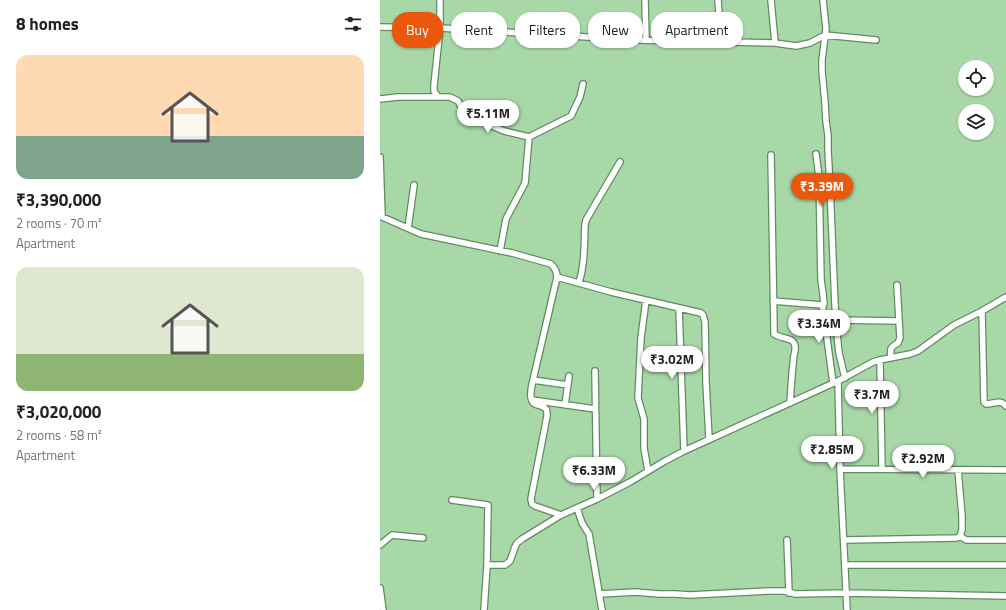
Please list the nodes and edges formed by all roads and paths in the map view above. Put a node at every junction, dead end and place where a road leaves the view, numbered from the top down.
1 (440, 0) edge
2 (645, 0) edge
3 (718, 0) edge
4 (771, 0) edge
5 (823, 0) edge
6 (440, 12) edge
7 (719, 12) edge
8 (380, 27) edge
9 (392, 27) edge
10 (443, 28) edge
11 (826, 34) junction
12 (646, 40) junction
13 (651, 40) edge
14 (876, 40) dead end
15 (743, 43) edge
16 (775, 44) junction
17 (438, 48) edge
18 (583, 84) dead end
19 (438, 97) junction
20 (380, 99) edge
21 (529, 137) junction
22 (816, 154) dead end
23 (771, 155) dead end
24 (380, 157) edge
25 (620, 162) dead end
26 (414, 185) dead end
27 (381, 216) edge
28 (408, 228) junction
29 (500, 251) junction
30 (557, 277) junction
31 (579, 282) junction
32 (897, 285) dead end
33 (1006, 297) edge
34 (646, 300) junction
35 (773, 301) junction
36 (823, 305) junction
37 (678, 308) junction
38 (982, 311) junction
39 (836, 320) junction
40 (899, 321) junction
41 (890, 358) junction
42 (880, 360) junction
43 (595, 371) dead end
44 (569, 376) dead end
45 (845, 378) junction
46 (533, 380) junction
47 (835, 382) junction
48 (568, 385) junction
49 (532, 400) junction
50 (790, 403) junction
51 (565, 404) junction
52 (1006, 406) edge
53 (595, 409) junction
54 (709, 439) junction
55 (684, 451) junction
56 (840, 469) junction
57 (882, 469) junction
58 (958, 470) junction
59 (1006, 470) edge
60 (648, 471) junction
61 (597, 499) junction
62 (452, 500) dead end
63 (577, 508) junction
64 (561, 515) junction
65 (960, 536) junction
66 (423, 538) dead end
67 (787, 540) dead end
68 (844, 540) junction
69 (1006, 540) edge
70 (380, 545) edge
71 (487, 565) junction
72 (845, 565) junction
73 (1006, 565) edge
74 (380, 588) edge
75 (847, 592) junction
76 (789, 593) junction
77 (599, 594) junction
78 (1006, 596) edge
79 (383, 610) edge
80 (484, 610) edge
81 (602, 610) edge
82 (847, 610) edge

1 - 6 street
2 - 12 street
3 - 7 street
4 - 16 street
5 - 11 street
8 - 9 street
10 - 12 street
11 - 14 street
11 - 16 street
11 - 39 street
12 - 13 street
15 - 16 street
17 - 19 street
18 - 21 street
19 - 20 street
19 - 21 street
21 - 29 street
22 - 36 street
23 - 35 street
24 - 27 street
25 - 31 street
26 - 28 street
27 - 28 street
28 - 29 street
29 - 30 street
30 - 31 street
30 - 46 street
31 - 34 street
32 - 40 street
33 - 38 street
34 - 37 street
34 - 60 street
35 - 36 street
35 - 50 street
36 - 47 street
37 - 54 street
37 - 55 street
38 - 41 street
38 - 52 street
39 - 40 street
39 - 45 street
40 - 41 street
41 - 42 street
42 - 45 street
42 - 57 street
43 - 53 street
44 - 48 street
45 - 47 street
46 - 48 street
46 - 49 street
47 - 50 street
47 - 56 street
48 - 51 street
49 - 51 street
49 - 64 street
50 - 54 street
51 - 53 street
53 - 61 street
54 - 55 street
55 - 60 street
56 - 57 street
56 - 68 street
57 - 58 street
58 - 59 street
58 - 65 street
60 - 61 street
61 - 63 street
62 - 71 street
63 - 64 street
63 - 77 street
64 - 71 street
65 - 68 street
65 - 69 street
66 - 70 street
67 - 76 street
68 - 72 street
71 - 80 street
72 - 73 street
72 - 75 street
74 - 79 street
75 - 76 street
75 - 78 street
75 - 82 street
76 - 77 street
77 - 81 street

